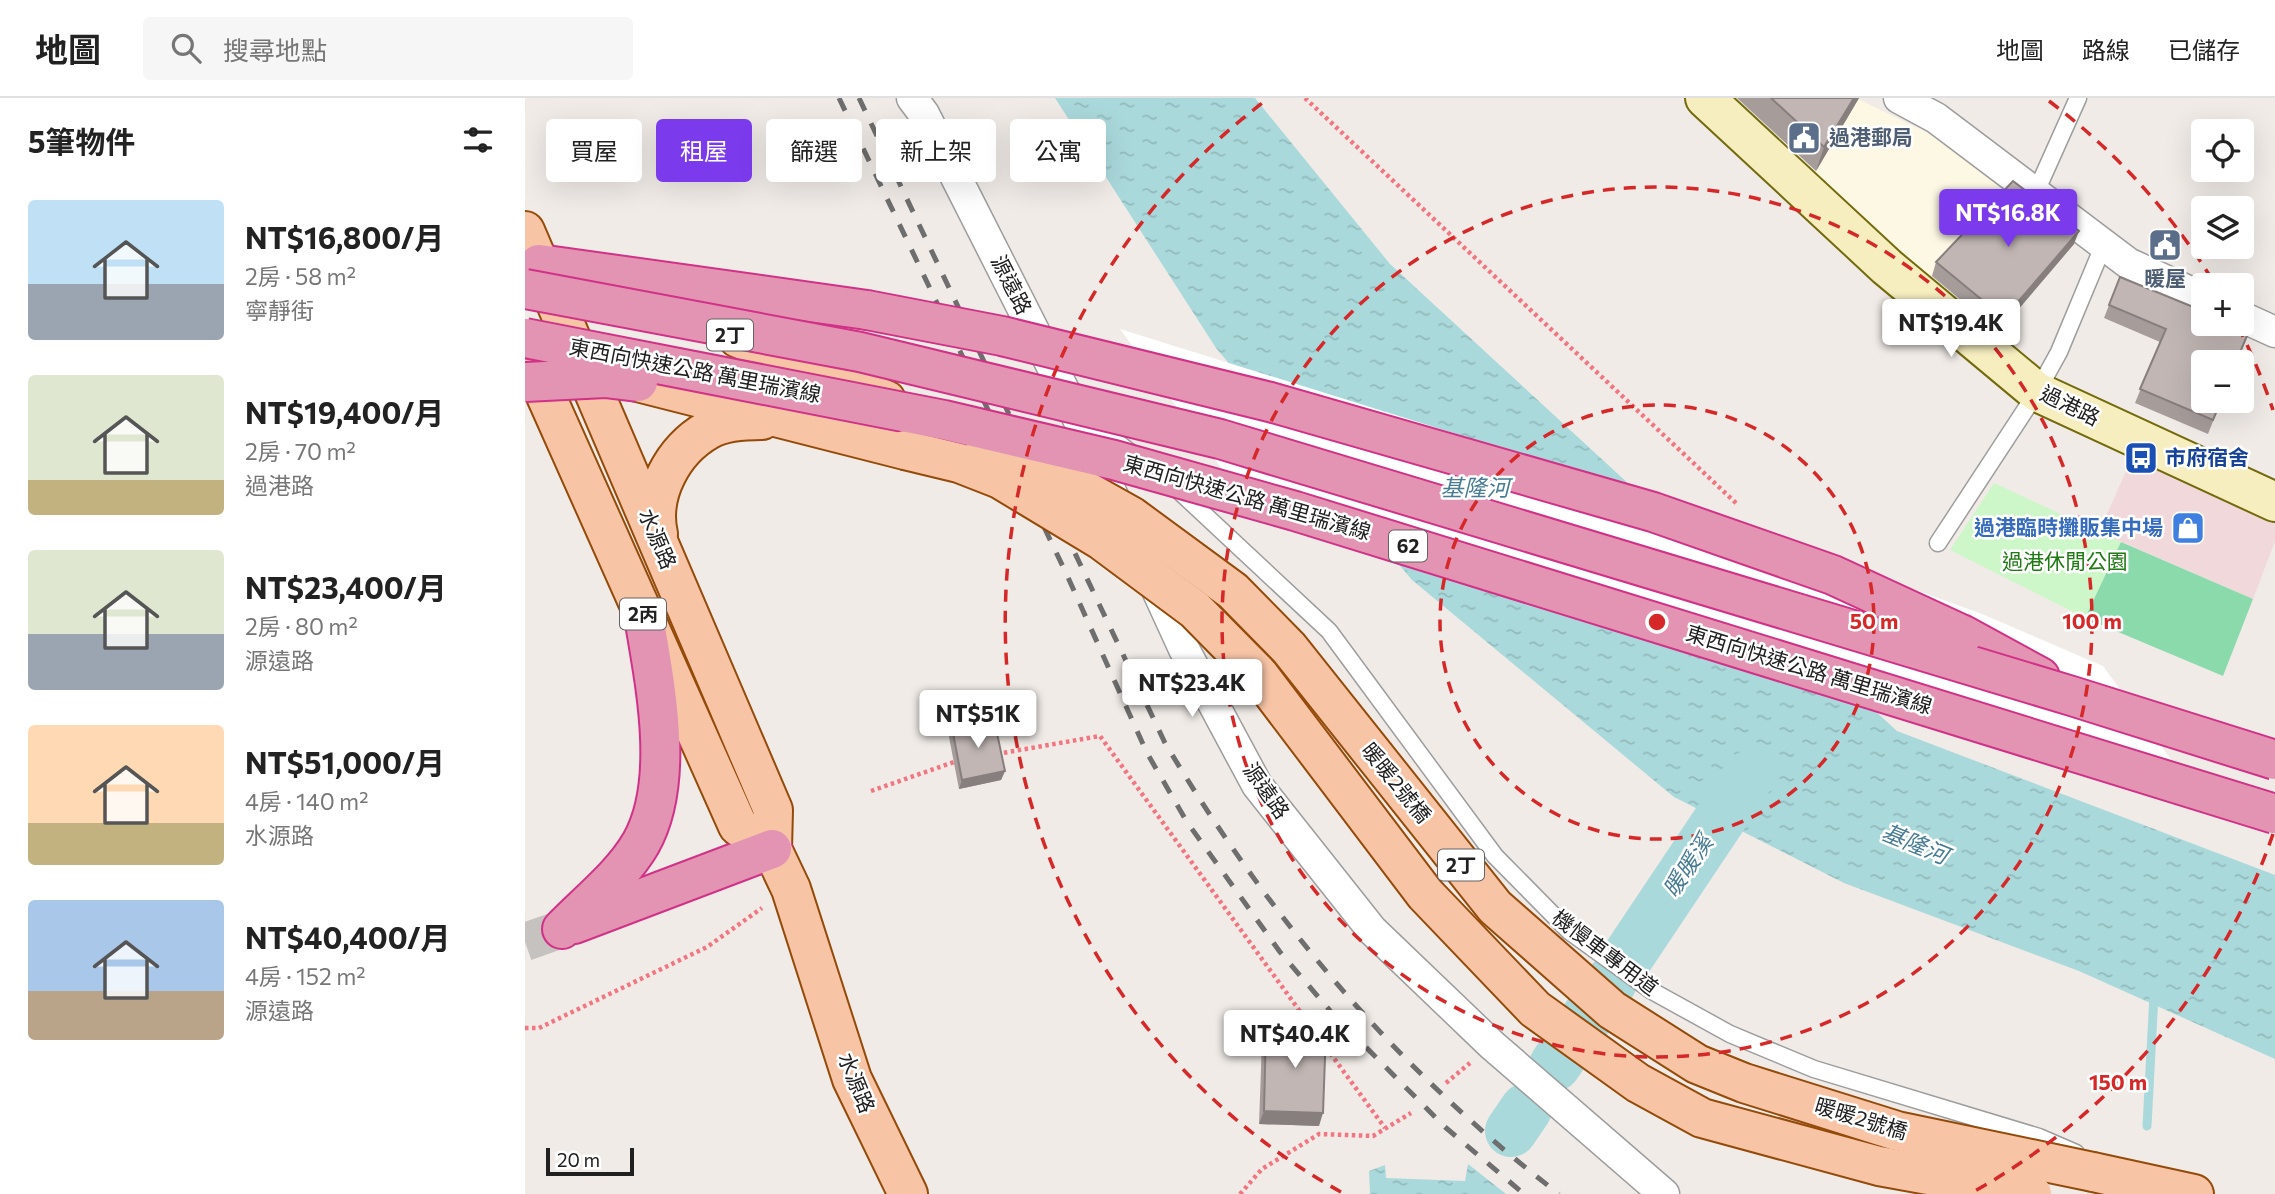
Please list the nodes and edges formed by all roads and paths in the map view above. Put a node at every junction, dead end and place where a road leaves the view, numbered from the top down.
1 (912, 98) edge
2 (1305, 98) edge
3 (1705, 98) edge
4 (1899, 98) edge
5 (2078, 98) edge
6 (2035, 194) junction
7 (2104, 244) junction
8 (529, 261) edge
9 (2191, 292) edge
10 (2254, 322) edge
11 (2275, 332) edge
12 (526, 360) edge
13 (584, 369) junction
14 (2037, 392) junction
15 (1073, 408) junction
16 (931, 416) junction
17 (802, 424) junction
18 (2275, 502) edge
19 (1746, 513) dead end
20 (1938, 543) dead end
21 (663, 554) junction
22 (644, 617) junction
23 (2075, 697) junction
24 (996, 754) edge
25 (2275, 761) edge
26 (954, 762) edge
27 (871, 791) dead end
28 (2275, 814) edge
29 (772, 849) junction
30 (791, 889) junction
31 (525, 1028) edge
32 (1411, 1112) dead end
33 (1385, 1128) junction
34 (2152, 1186) junction
35 (908, 1194) edge
36 (1240, 1194) edge
37 (1664, 1194) edge
38 (2032, 1194) edge
39 (2194, 1194) edge

1 - 15 street, 源遠路
2 - 19 path
3 - 14 street, 過港路
4 - 6 street
5 - 6 lane
6 - 7 street
7 - 9 street
7 - 14 lane
8 - 13 main road, 水源路
8 - 16 main road, 2丁
8 - 23 highway, 62, bridge
8 - 23 highway, bridge
10 - 11 street
12 - 13 main road, 2丁
12 - 16 highway, 東西向快速公路 萬里瑞濱線 / 62, bridge
12 - 22 main road, 水源路 / 2丙
13 - 17 main road, 2丁
13 - 21 main road, 水源路 / 2丙
14 - 18 street, 過港路
14 - 20 lane
15 - 34 lane, 機慢車專用道
15 - 37 street, 源遠路
16 - 28 highway, 東西向快速公路 萬里瑞濱線 / 62, bridge
16 - 34 main road, 暖暖2號橋 / 2丁, bridge
17 - 21 main road
17 - 38 main road, 暖暖2號橋 / 2丁, bridge
21 - 29 main road, 水源路 / 2丙
22 - 29 main road, 水源路 / 2丙
22 - 29 highway
23 - 25 highway, 62, bridge
24 - 33 path
26 - 27 path
29 - 30 main road, 水源路 / 2丙
30 - 31 path
30 - 35 main road, 水源路 / 2丙
32 - 33 path
33 - 36 path
34 - 39 main road, 2丁

